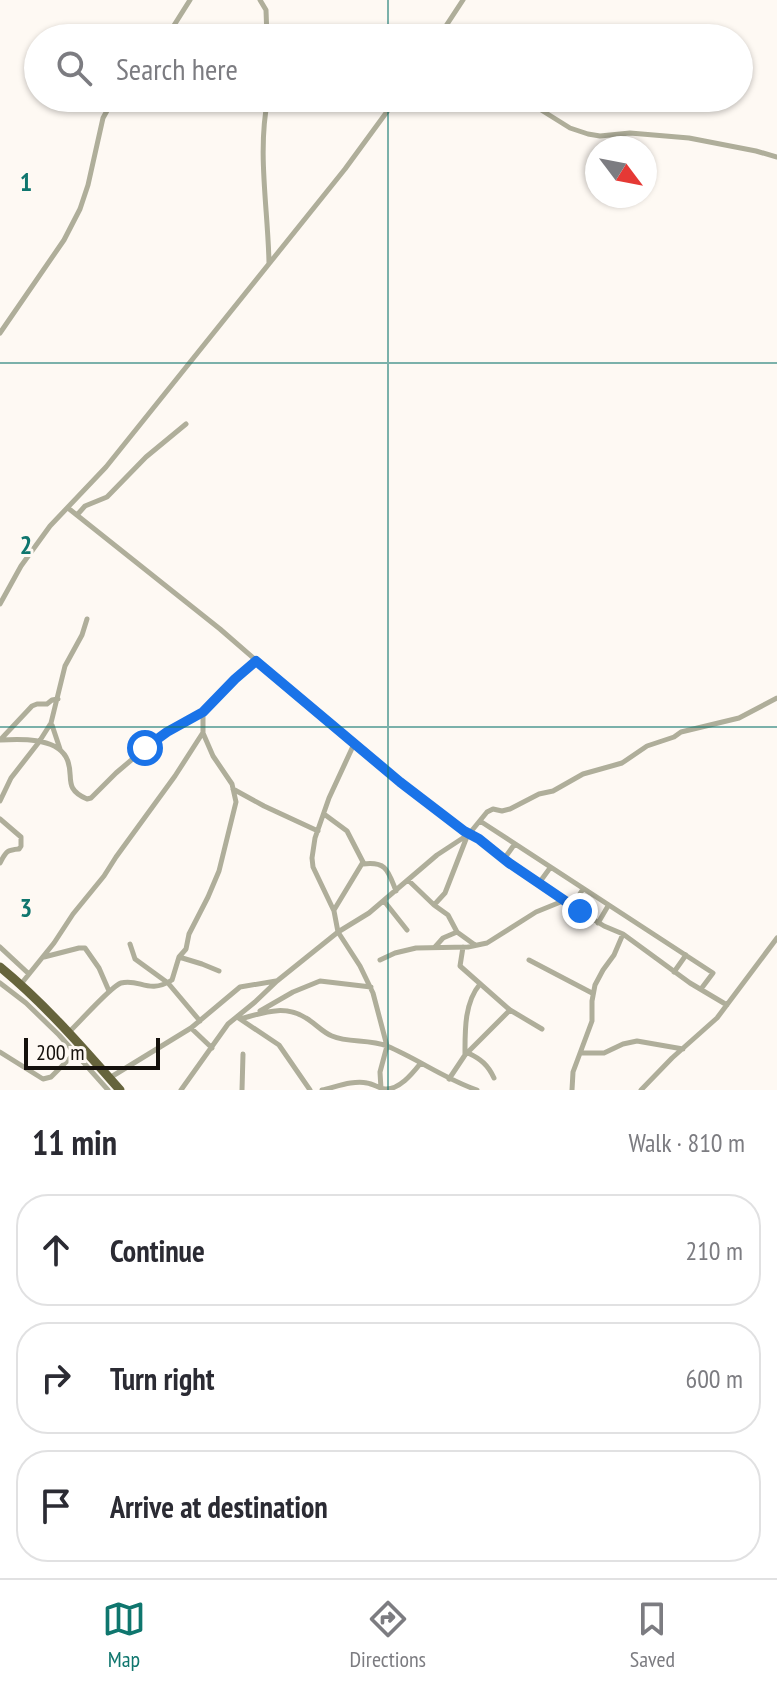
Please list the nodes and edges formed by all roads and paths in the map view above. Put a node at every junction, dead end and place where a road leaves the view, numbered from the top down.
1 (176, 0) edge
2 (260, 0) edge
3 (463, 0) edge
4 (188, 3) edge
5 (175, 24) edge
6 (266, 24) edge
7 (447, 24) edge
8 (106, 112) edge
9 (265, 112) edge
10 (387, 112) edge
11 (544, 112) edge
12 (777, 157) edge
13 (269, 264) junction
14 (0, 333) edge
15 (186, 424) dead end
16 (68, 508) junction
17 (77, 515) junction
18 (0, 604) edge
19 (87, 619) dead end
20 (256, 661) junction
21 (777, 698) edge
22 (58, 699) junction
23 (203, 712) junction
24 (51, 723) junction
25 (203, 733) junction
26 (39, 742) junction
27 (354, 744) junction
28 (60, 750) junction
29 (233, 789) junction
30 (0, 801) edge
31 (324, 814) junction
32 (0, 819) edge
33 (480, 821) junction
34 (489, 828) junction
35 (318, 831) junction
36 (469, 834) junction
37 (479, 839) junction
38 (514, 845) junction
39 (504, 859) junction
40 (0, 863) edge
41 (363, 864) junction
42 (550, 868) junction
43 (408, 880) junction
44 (539, 883) junction
45 (583, 889) junction
46 (396, 891) junction
47 (564, 900) junction
48 (384, 901) junction
49 (434, 905) junction
50 (572, 906) junction
51 (608, 906) junction
52 (334, 911) junction
53 (598, 923) junction
54 (407, 930) dead end
55 (338, 932) junction
56 (457, 932) junction
57 (623, 934) junction
58 (777, 938) edge
59 (130, 944) dead end
60 (476, 945) junction
61 (0, 947) edge
62 (435, 947) junction
63 (463, 947) junction
64 (686, 955) junction
65 (43, 957) junction
66 (179, 957) junction
67 (380, 960) dead end
68 (529, 960) dead end
69 (0, 967) edge
70 (219, 971) dead end
71 (674, 972) junction
72 (29, 974) junction
73 (277, 981) junction
74 (0, 983) edge
75 (168, 983) junction
76 (21, 984) junction
77 (480, 984) junction
78 (371, 987) junction
79 (701, 989) junction
80 (109, 991) junction
81 (592, 993) junction
82 (727, 1005) junction
83 (510, 1010) junction
84 (257, 1014) junction
85 (238, 1018) junction
86 (200, 1021) junction
87 (191, 1028) junction
88 (542, 1029) dead end
89 (69, 1032) junction
90 (387, 1046) junction
91 (212, 1048) junction
92 (683, 1049) junction
93 (79, 1050) junction
94 (0, 1052) edge
95 (580, 1053) junction
96 (243, 1054) dead end
97 (466, 1054) junction
98 (420, 1064) junction
99 (109, 1078) junction
100 (494, 1078) dead end
101 (449, 1079) junction
102 (111, 1089) edge
103 (381, 1089) edge
104 (181, 1090) edge
105 (242, 1090) edge
106 (310, 1090) edge
107 (322, 1090) edge
108 (477, 1090) edge
109 (572, 1090) edge
110 (641, 1090) edge

1 - 4 street
2 - 6 street
3 - 7 street
4 - 5 street
8 - 14 street
9 - 13 street
10 - 13 street
11 - 12 street
13 - 16 street
15 - 17 street
16 - 17 street
16 - 18 street
17 - 20 street
19 - 22 street
20 - 23 street
20 - 27 street
21 - 33 street
22 - 24 street
22 - 26 street
23 - 25 street
23 - 28 street
24 - 26 street
24 - 28 street
25 - 29 street
25 - 65 street
26 - 28 street
26 - 30 street
27 - 31 street
27 - 36 street
29 - 35 street
29 - 66 street
31 - 35 street
31 - 41 street
32 - 40 street
33 - 34 street
33 - 36 street
34 - 37 street
34 - 38 street
35 - 52 street
36 - 37 street
36 - 43 street
36 - 49 street
37 - 39 street
38 - 39 street
38 - 42 street
39 - 44 street
41 - 46 street
41 - 52 street
42 - 44 street
42 - 45 street
43 - 46 street
43 - 49 street
44 - 47 street
45 - 50 street
45 - 51 street
46 - 48 street
47 - 50 street
47 - 60 street
48 - 54 street
48 - 55 street
49 - 56 street
50 - 53 street
51 - 53 street
51 - 64 street
52 - 55 street
53 - 57 street
55 - 73 street
55 - 78 street
56 - 60 street
56 - 62 street
57 - 71 street
57 - 81 street
58 - 82 street
59 - 75 street
60 - 63 street
61 - 72 street
62 - 63 street
62 - 67 street
63 - 77 street
64 - 71 street
64 - 79 street
65 - 72 street
65 - 80 street
66 - 70 street
66 - 75 street
68 - 81 street
69 - 76 highway
71 - 79 street
72 - 76 street
73 - 85 street
73 - 86 street
74 - 93 street
75 - 80 street
75 - 86 street
76 - 89 highway
77 - 83 street
77 - 97 street
78 - 84 street
78 - 90 street
79 - 82 street
80 - 89 street
81 - 95 street
82 - 92 street
83 - 88 street
83 - 97 street
84 - 85 street
84 - 90 street
85 - 91 street
85 - 106 street
86 - 87 street
87 - 91 street
87 - 99 street
89 - 93 highway
90 - 98 street
90 - 103 street
91 - 104 street
92 - 95 street
92 - 110 street
93 - 94 street
93 - 99 highway
93 - 102 street
95 - 109 street
96 - 105 street
97 - 100 street
97 - 101 street
98 - 101 street
98 - 103 street
99 - 102 highway
101 - 108 street
103 - 107 street

